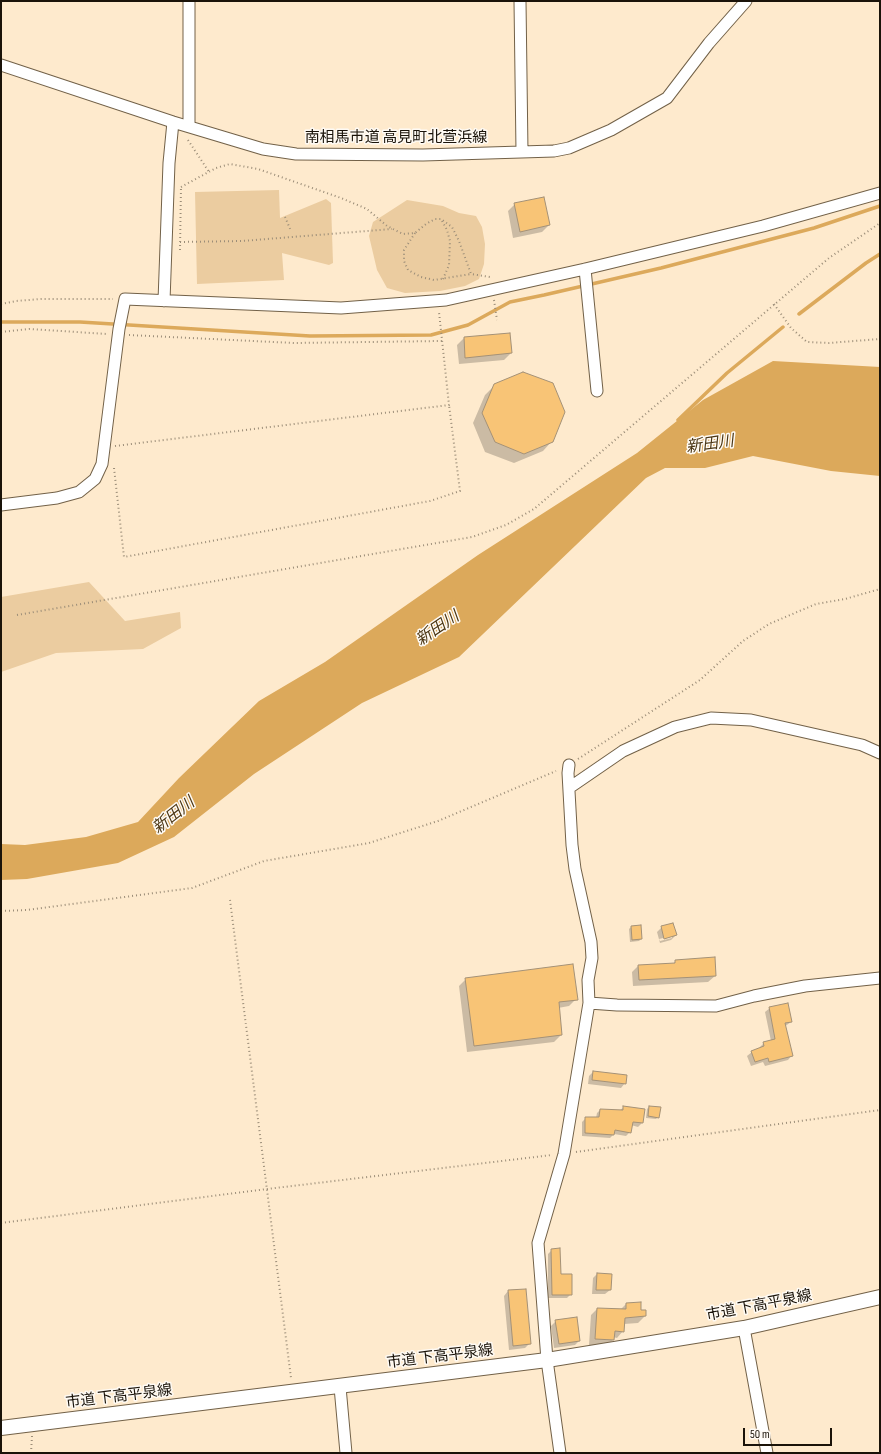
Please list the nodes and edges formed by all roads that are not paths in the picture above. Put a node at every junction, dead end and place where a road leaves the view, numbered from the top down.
1 (189, 1) edge
2 (520, 1) edge
3 (746, 1) edge
4 (1, 65) edge
5 (173, 122) junction
6 (189, 126) junction
7 (522, 152) junction
8 (880, 193) edge
9 (586, 273) junction
10 (164, 301) junction
11 (598, 391) dead end
12 (1, 505) edge
13 (880, 753) edge
14 (569, 765) road end
15 (569, 788) junction
16 (880, 978) edge
17 (589, 1003) junction
18 (880, 1297) edge
19 (744, 1328) junction
20 (547, 1360) junction
21 (340, 1387) junction
22 (1, 1428) edge
23 (346, 1453) edge
24 (560, 1453) edge
25 (767, 1453) edge

1 - 6 street
2 - 7 street
3 - 7 street, 南相馬市道 高見町北萱浜線
4 - 5 street, 南相馬市道 高見町北萱浜線
5 - 6 street, 南相馬市道 高見町北萱浜線
5 - 10 street
6 - 7 street, 南相馬市道 高見町北萱浜線
8 - 9 street
9 - 10 street
9 - 11 street
10 - 12 street
13 - 15 street
14 - 15 street
15 - 17 street
16 - 17 street
17 - 20 street
18 - 19 street, 市道 下高平泉線
19 - 20 street, 市道 下高平泉線
19 - 25 street
20 - 21 street, 市道 下高平泉線
20 - 24 street
21 - 22 street, 市道 下高平泉線
21 - 23 street

